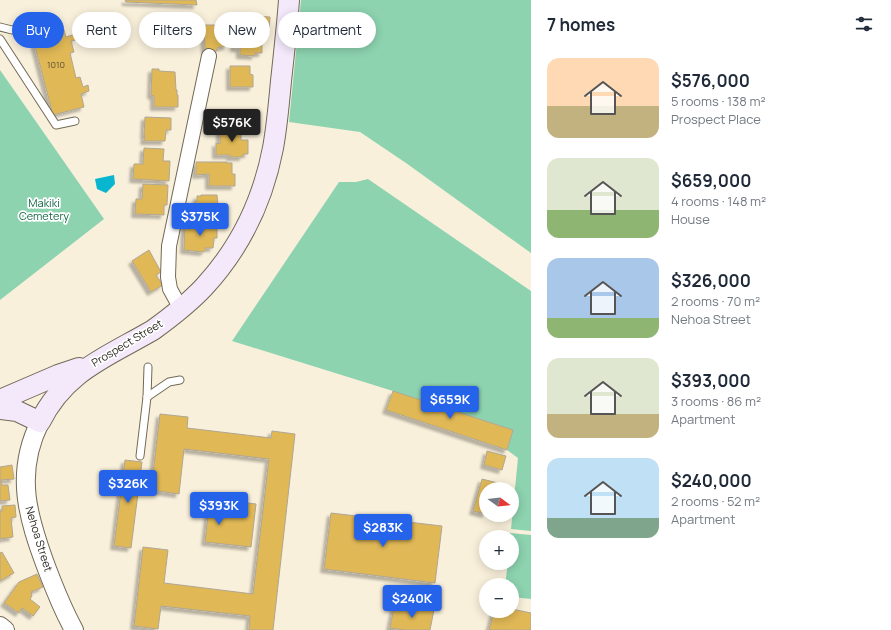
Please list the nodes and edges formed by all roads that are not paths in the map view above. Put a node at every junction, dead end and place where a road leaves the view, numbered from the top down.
1 (289, 0) edge
2 (0, 27) edge
3 (12, 30) edge
4 (0, 39) edge
5 (209, 56) dead end
6 (75, 121) dead end
7 (181, 309) junction
8 (91, 364) junction
9 (148, 367) dead end
10 (180, 380) dead end
11 (147, 397) junction
12 (0, 400) edge
13 (0, 410) edge
14 (40, 422) junction
15 (140, 456) dead end
16 (64, 612) junction
17 (0, 626) edge
18 (5, 630) edge
19 (59, 630) edge
20 (74, 630) edge

1 - 7 main road, Prospect Street
2 - 3 lane
4 - 6 lane
5 - 7 street
7 - 8 main road, Prospect Street
8 - 12 main road
8 - 14 main road, Prospect Street
9 - 11 lane
10 - 11 lane
11 - 15 lane
13 - 14 main road
14 - 16 street, Nehoa Street
16 - 19 street
16 - 20 street, Nehoa Street
17 - 18 street

